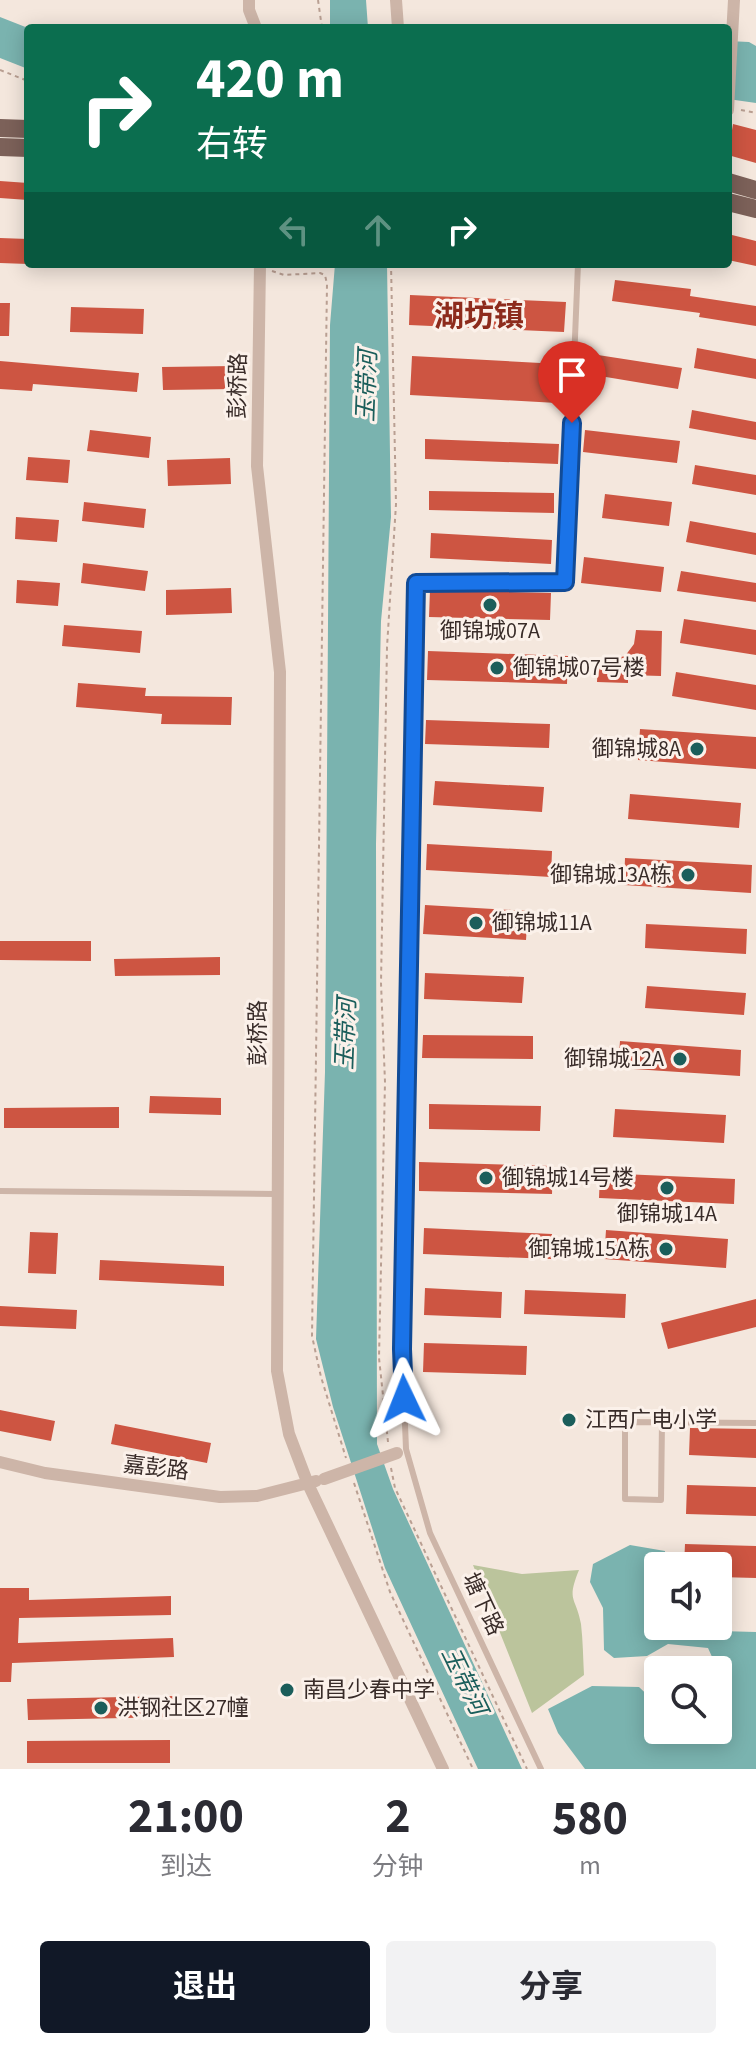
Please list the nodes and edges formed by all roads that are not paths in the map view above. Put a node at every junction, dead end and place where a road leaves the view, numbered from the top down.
1 (249, 0) edge
2 (396, 0) edge
3 (734, 0) edge
4 (254, 24) edge
5 (398, 24) edge
6 (732, 110) edge
7 (0, 128) edge
8 (24, 129) edge
9 (0, 147) edge
10 (24, 148) edge
11 (732, 183) edge
12 (756, 190) edge
13 (732, 203) edge
14 (756, 209) edge
15 (262, 268) edge
16 (578, 268) edge
17 (0, 1191) edge
18 (278, 1194) junction
19 (662, 1422) junction
20 (756, 1423) edge
21 (402, 1451) junction
22 (0, 1462) edge
23 (308, 1484) junction
24 (443, 1769) edge
25 (541, 1769) edge

1 - 4 street
2 - 5 street
3 - 6 street, bridge
7 - 8 main road
9 - 10 main road
11 - 12 main road
13 - 14 main road
15 - 18 street, 彭桥路
16 - 21 lane, 塘下路
17 - 18 lane
18 - 23 street, 彭桥路
19 - 19 lane
19 - 20 lane
21 - 23 street, 嘉彭路, bridge
21 - 25 lane, 塘下路
22 - 23 street, 嘉彭路
23 - 24 street, 彭桥路

